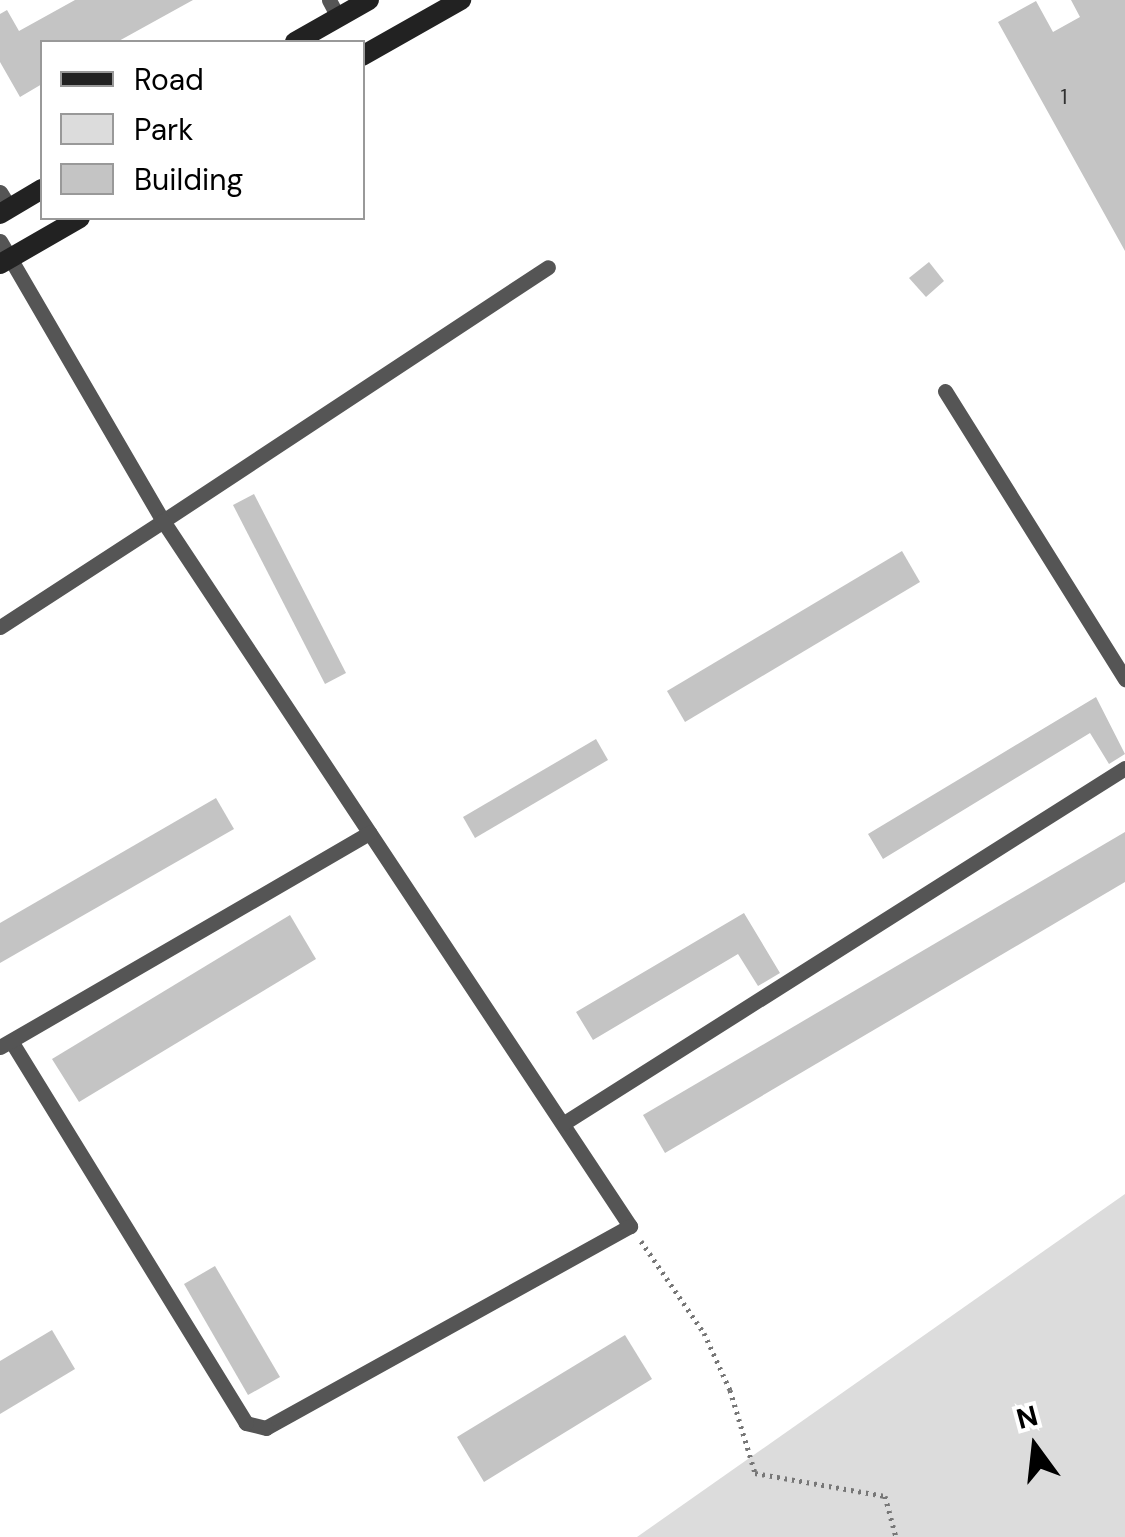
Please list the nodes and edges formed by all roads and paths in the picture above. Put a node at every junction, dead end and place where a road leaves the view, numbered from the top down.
1 (369, 0) edge
2 (461, 0) edge
3 (333, 9) edge
4 (297, 40) edge
5 (365, 54) edge
6 (40, 190) edge
7 (3, 205) edge
8 (76, 220) edge
9 (3, 254) edge
10 (548, 267) dead end
11 (945, 391) dead end
12 (163, 521) junction
13 (0, 628) edge
14 (1125, 679) edge
15 (1125, 768) edge
16 (370, 834) junction
17 (6, 1044) edge
18 (564, 1123) junction
19 (630, 1226) junction
20 (896, 1537) edge

1 - 3 main road
2 - 5 main road
3 - 4 main road
6 - 7 main road
8 - 9 main road
9 - 12 lane
10 - 12 lane
11 - 14 lane
12 - 13 lane
12 - 16 lane
15 - 18 lane
16 - 17 lane
16 - 18 lane
17 - 19 lane
18 - 19 lane
19 - 20 path

